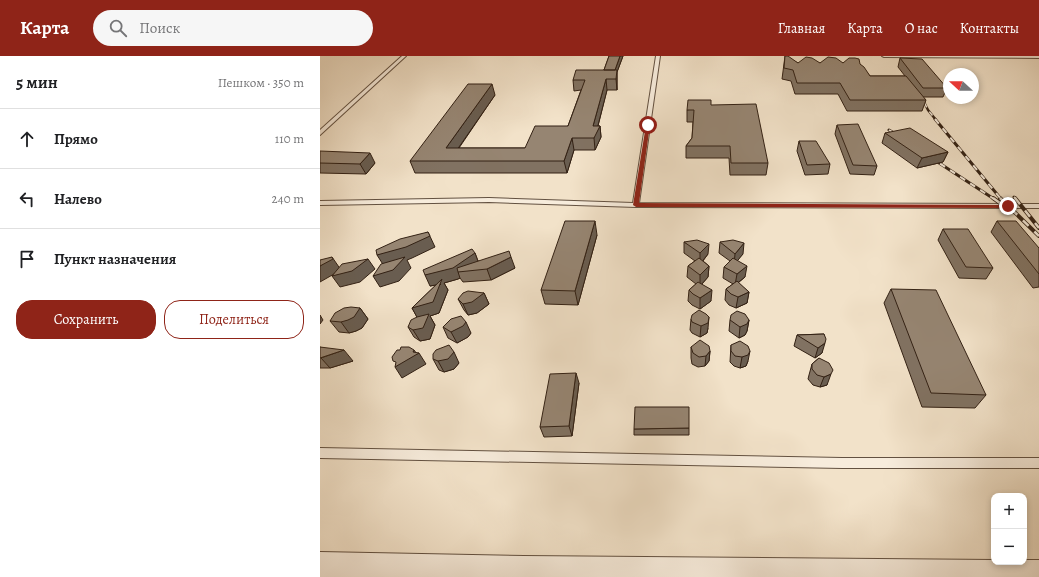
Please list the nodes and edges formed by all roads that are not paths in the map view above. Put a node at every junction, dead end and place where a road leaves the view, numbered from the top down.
1 (404, 56) edge
2 (658, 56) edge
3 (884, 56) edge
4 (1039, 56) edge
5 (320, 133) edge
6 (320, 203) edge
7 (636, 205) junction
8 (1039, 206) edge
9 (320, 454) edge
10 (1039, 463) edge
11 (320, 567) edge
12 (1039, 575) edge

1 - 5 lane
2 - 7 lane
3 - 4 lane
6 - 7 lane
7 - 8 lane
9 - 10 lane
11 - 12 street

